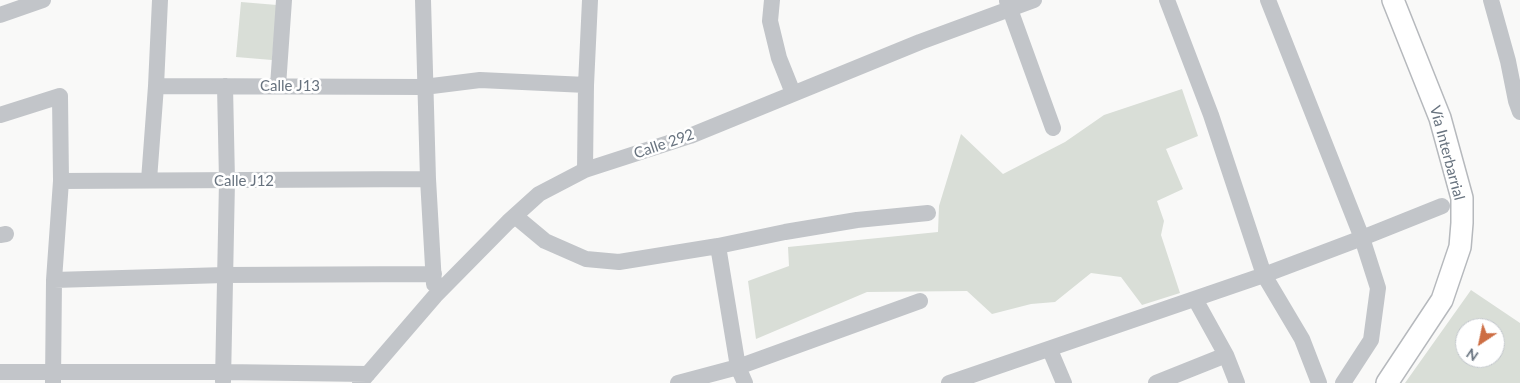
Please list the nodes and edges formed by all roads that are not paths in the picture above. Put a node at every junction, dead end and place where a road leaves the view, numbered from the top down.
1 (42, 0) edge
2 (160, 0) edge
3 (284, 0) edge
4 (423, 0) edge
5 (590, 0) edge
6 (772, 0) edge
7 (1034, 0) edge
8 (1167, 0) edge
9 (1268, 0) edge
10 (1393, 0) edge
11 (1491, 0) edge
12 (1008, 5) edge
13 (0, 15) edge
14 (586, 85) junction
15 (156, 86) junction
16 (225, 86) junction
17 (278, 86) junction
18 (424, 87) junction
19 (793, 94) junction
20 (1520, 112) edge
21 (0, 114) edge
22 (1053, 128) dead end
23 (585, 170) junction
24 (428, 179) junction
25 (149, 180) junction
26 (61, 181) junction
27 (227, 181) junction
28 (1442, 206) dead end
29 (928, 212) dead end
30 (515, 216) junction
31 (1362, 238) junction
32 (718, 246) junction
33 (434, 274) junction
34 (225, 275) junction
35 (1264, 275) junction
36 (54, 280) junction
37 (435, 296) junction
38 (1195, 299) junction
39 (920, 301) dead end
40 (1050, 350) junction
41 (1226, 355) junction
42 (738, 367) junction
43 (0, 372) edge
44 (223, 377) edge
45 (53, 378) edge
46 (364, 379) edge
47 (678, 383) edge
48 (745, 383) edge
49 (949, 383) edge
50 (1064, 383) edge
51 (1156, 383) edge
52 (1237, 383) edge
53 (1319, 383) edge
54 (1343, 383) edge
55 (1387, 383) edge

1 - 13 street
2 - 15 street
3 - 17 street
4 - 18 street
5 - 14 street
6 - 19 street
7 - 12 street, Calle 292
8 - 35 street
9 - 31 street
10 - 55 main road, Vía Interbarrial
11 - 20 street
12 - 19 street, Calle 292
12 - 22 street
14 - 18 street, Calle J13
14 - 23 street
15 - 16 street, Calle J13
15 - 25 street
16 - 17 street, Calle J13
16 - 27 street
17 - 18 street, Calle J13
18 - 24 street
19 - 23 street, Calle 292
21 - 26 street
23 - 30 street, Calle 292
24 - 27 street, Calle J12
24 - 33 street
25 - 26 street, Calle J12
25 - 27 street, Calle J12
26 - 36 street
27 - 34 street
28 - 31 street
29 - 32 street
30 - 32 street
30 - 37 street, Calle 292
31 - 35 street
31 - 54 street
32 - 42 street
33 - 34 street
33 - 37 street
34 - 36 street
34 - 44 street
35 - 38 street
35 - 53 street
36 - 45 street
37 - 46 street, Calle 292
38 - 40 street
38 - 41 street
39 - 42 street
40 - 49 street
40 - 50 street
41 - 51 street
41 - 52 street
42 - 47 street
42 - 48 street
43 - 45 street
44 - 45 street
44 - 46 street

